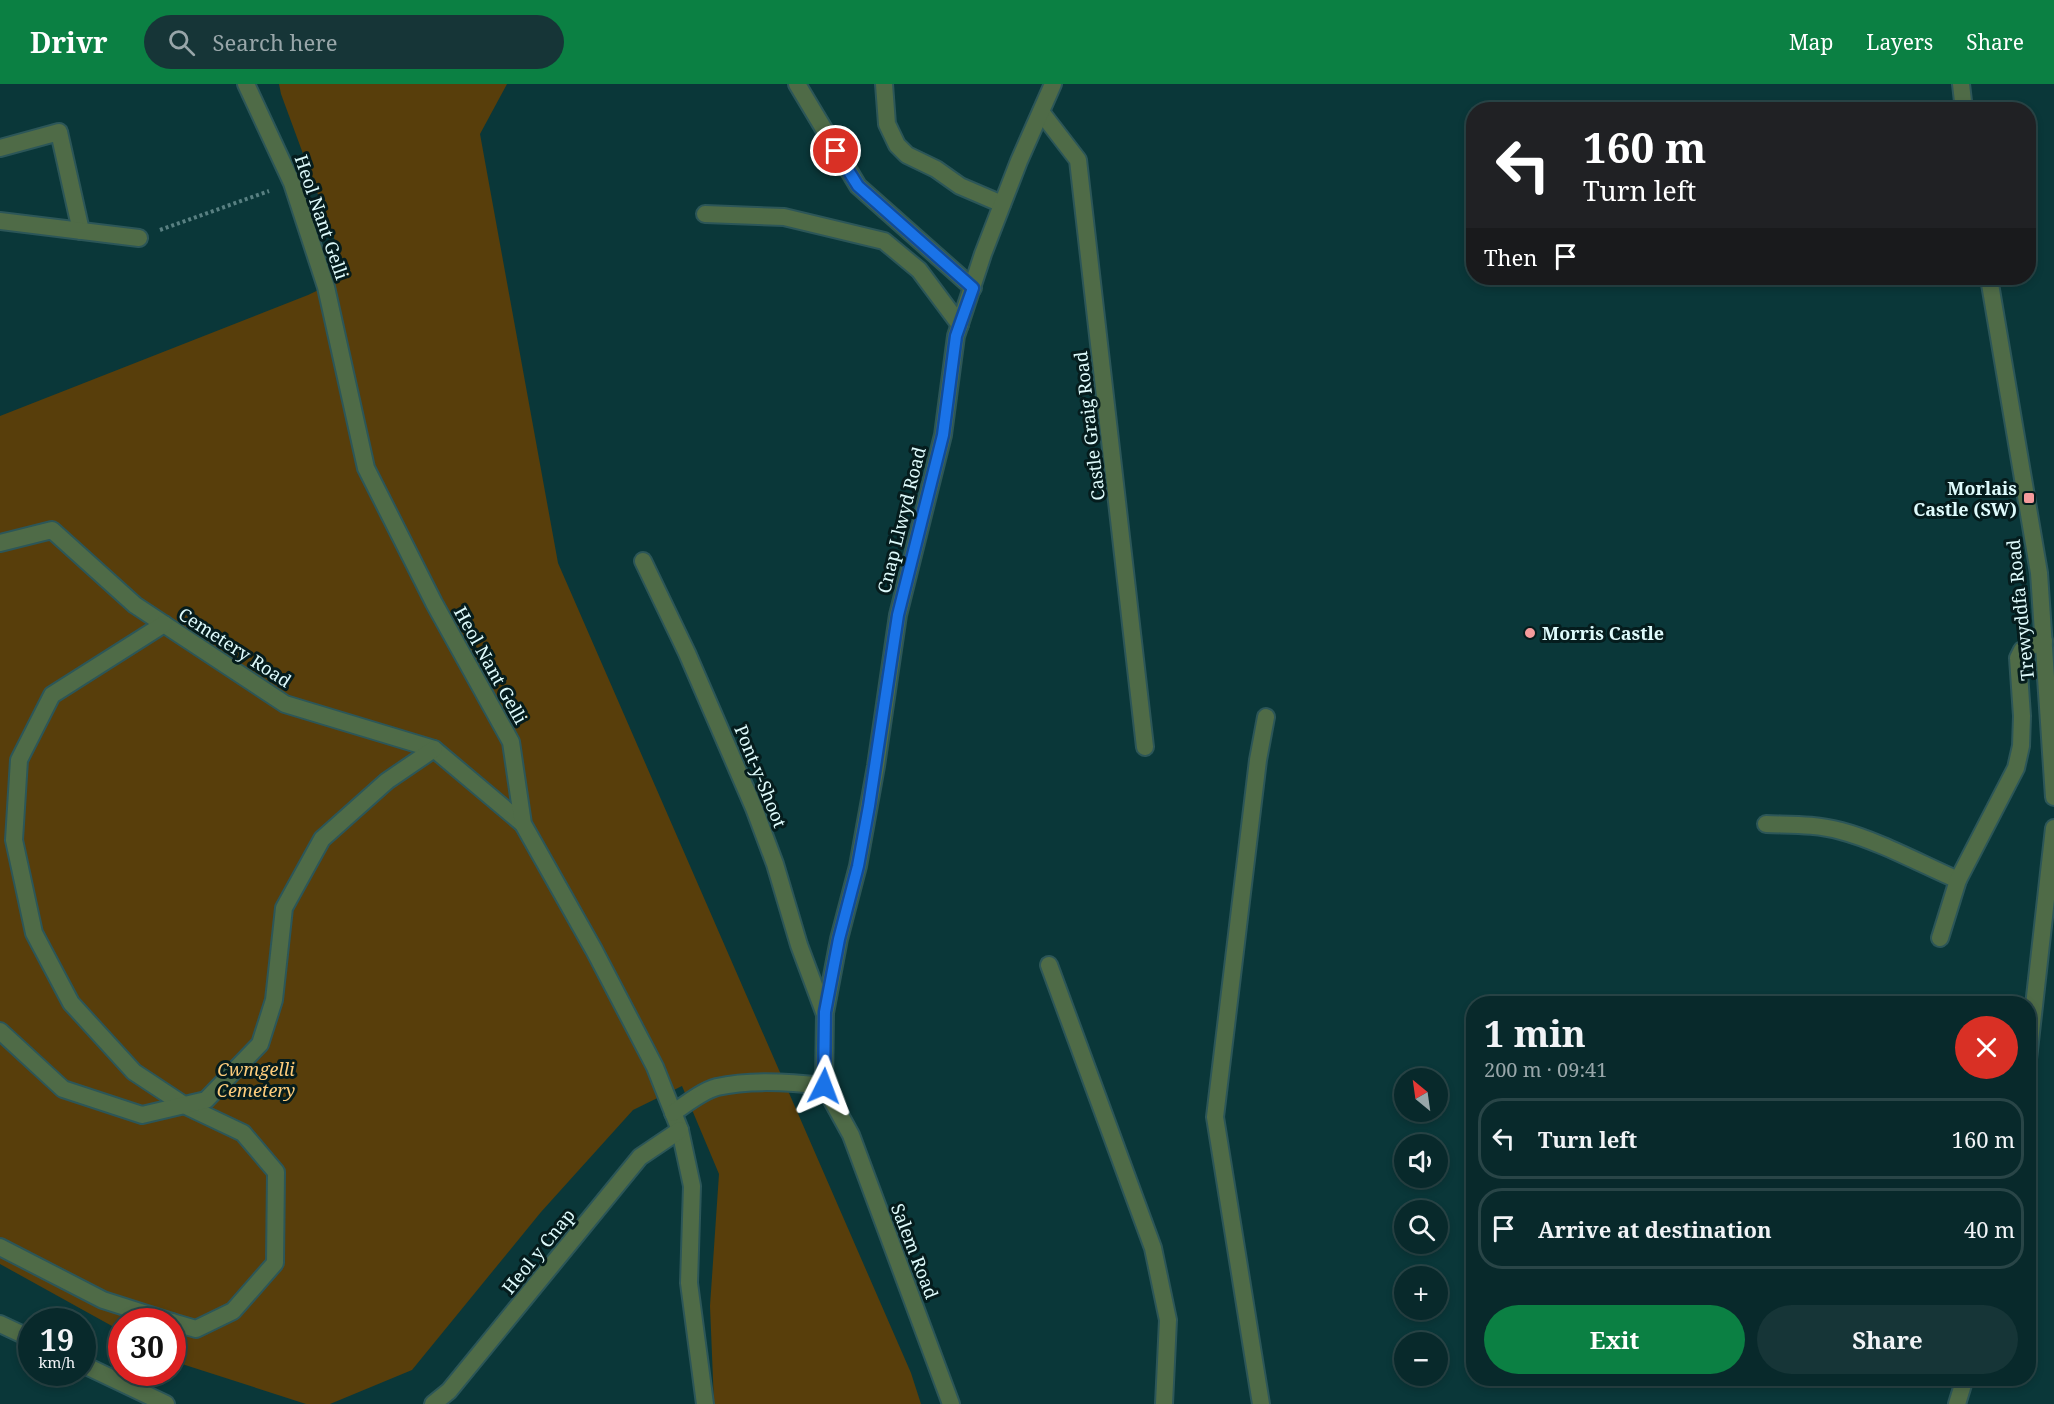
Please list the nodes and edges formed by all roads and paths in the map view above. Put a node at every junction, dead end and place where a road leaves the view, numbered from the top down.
1 (246, 84) edge
2 (797, 84) edge
3 (884, 84) edge
4 (1053, 84) edge
5 (1961, 84) edge
6 (1963, 102) edge
7 (1041, 112) junction
8 (0, 148) edge
9 (292, 183) junction
10 (1002, 204) junction
11 (705, 214) dead end
12 (0, 220) edge
13 (81, 231) junction
14 (139, 238) joint
15 (1990, 285) edge
16 (973, 288) junction
17 (960, 325) junction
18 (0, 543) edge
19 (643, 561) dead end
20 (164, 624) junction
21 (2044, 641) junction
22 (1266, 717) dead end
23 (1145, 747) dead end
24 (434, 749) junction
25 (2054, 797) edge
26 (523, 824) junction
27 (1766, 824) dead end
28 (2054, 828) edge
29 (1958, 880) junction
30 (1940, 938) dead end
31 (1048, 964) dead end
32 (2035, 996) edge
33 (825, 1012) junction
34 (0, 1031) edge
35 (824, 1086) junction
36 (184, 1105) junction
37 (673, 1113) junction
38 (680, 1130) junction
39 (0, 1247) edge
40 (128, 1308) edge
41 (0, 1324) edge
42 (186, 1326) edge
43 (18, 1332) edge
44 (96, 1371) edge
45 (1963, 1386) edge
46 (166, 1404) edge
47 (433, 1404) edge
48 (705, 1404) edge
49 (951, 1404) edge
50 (1164, 1404) edge
51 (1261, 1404) edge
52 (1957, 1404) edge

1 - 9 street, Heol Nant Gelli
2 - 16 street
3 - 10 street
4 - 7 street, Cnap Llwyd Road
5 - 6 street
7 - 10 street, Cnap Llwyd Road
7 - 23 street, Castle Graig Road
8 - 13 street
9 - 14 path
9 - 26 street, Heol Nant Gelli
10 - 16 street, Cnap Llwyd Road
11 - 17 street
12 - 13 street
13 - 14 street
15 - 21 street, Trewyddfa Road
16 - 17 street, Cnap Llwyd Road
17 - 33 street, Cnap Llwyd Road
18 - 20 street, Cemetery Road
19 - 33 street, Pont-y-Shoot
20 - 24 street, Cemetery Road
20 - 36 street
21 - 25 street, Trewyddfa Road
21 - 29 street
22 - 51 street
24 - 26 street, Cemetery Road
24 - 36 street
26 - 37 street, Heol Nant Gelli
27 - 29 street
28 - 32 street
29 - 30 street
31 - 50 street
33 - 35 street, Cnap Llwyd Road
34 - 36 street
35 - 37 street
35 - 49 street, Salem Road
36 - 42 street
37 - 38 street, Heol Nant Gelli
38 - 47 street, Heol y Cnap
38 - 48 street, Heol Nant Gelli
39 - 40 street
41 - 43 street
44 - 46 street
45 - 52 street

